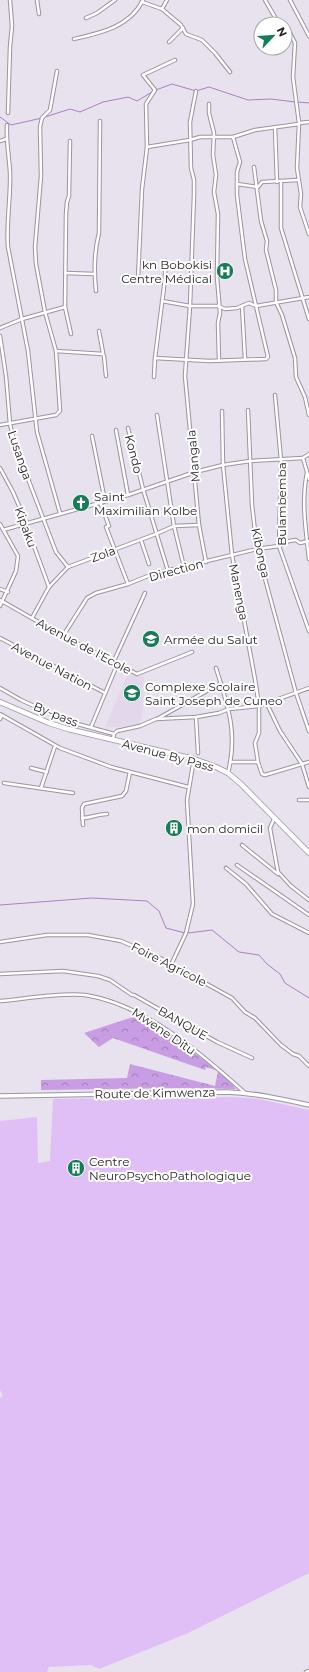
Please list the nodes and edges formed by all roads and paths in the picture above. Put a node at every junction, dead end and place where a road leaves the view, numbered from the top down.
1 (10, 0) edge
2 (37, 0) edge
3 (114, 0) edge
4 (167, 0) edge
5 (266, 0) edge
6 (290, 0) edge
7 (143, 1) edge
8 (162, 9) junction
9 (39, 14) dead end
10 (275, 16) edge
11 (86, 18) dead end
12 (183, 28) junction
13 (309, 36) edge
14 (74, 39) dead end
15 (293, 40) edge
16 (169, 42) dead end
17 (175, 60) dead end
18 (57, 71) dead end
19 (230, 72) dead end
20 (196, 90) dead end
21 (209, 104) dead end
22 (8, 113) dead end
23 (100, 121) dead end
24 (309, 122) edge
25 (299, 124) junction
26 (7, 125) dead end
27 (275, 127) junction
28 (214, 137) junction
29 (233, 137) junction
30 (6, 139) junction
31 (190, 140) junction
32 (0, 141) edge
33 (70, 141) dead end
34 (147, 147) junction
35 (254, 167) dead end
36 (298, 180) junction
37 (277, 182) junction
38 (281, 182) junction
39 (237, 184) junction
40 (258, 187) junction
41 (309, 234) edge
42 (166, 261) dead end
43 (66, 273) junction
44 (94, 274) junction
45 (138, 279) dead end
46 (96, 291) dead end
47 (309, 297) edge
48 (304, 299) junction
49 (162, 301) junction
50 (276, 302) junction
51 (190, 306) junction
52 (218, 306) junction
53 (242, 306) junction
54 (256, 306) junction
55 (65, 307) junction
56 (45, 312) junction
57 (22, 319) junction
58 (309, 319) edge
59 (0, 328) edge
60 (99, 331) dead end
61 (71, 334) dead end
62 (0, 336) edge
63 (56, 351) junction
64 (103, 354) junction
65 (155, 358) junction
66 (186, 359) junction
67 (245, 359) junction
68 (219, 361) junction
69 (106, 376) dead end
70 (154, 377) dead end
71 (275, 395) dead end
72 (248, 410) dead end
73 (222, 411) dead end
74 (157, 415) dead end
75 (309, 415) edge
76 (36, 419) junction
77 (10, 424) junction
78 (0, 425) edge
79 (128, 428) dead end
80 (116, 430) dead end
81 (92, 436) dead end
82 (309, 454) edge
83 (303, 458) junction
84 (281, 460) junction
85 (250, 461) junction
86 (223, 465) junction
87 (0, 468) edge
88 (195, 472) junction
89 (307, 473) junction
90 (309, 479) edge
91 (168, 482) junction
92 (143, 489) junction
93 (128, 495) junction
94 (105, 501) junction
95 (100, 502) junction
96 (60, 513) junction
97 (44, 519) junction
98 (0, 524) edge
99 (26, 524) junction
100 (199, 525) junction
101 (174, 526) junction
102 (3, 530) junction
103 (156, 534) junction
104 (141, 540) junction
105 (308, 541) edge
106 (279, 546) junction
107 (115, 550) junction
108 (257, 550) junction
109 (232, 555) junction
110 (309, 559) edge
111 (206, 562) junction
112 (149, 564) dead end
113 (68, 567) junction
114 (184, 567) junction
115 (168, 571) junction
116 (128, 584) junction
117 (49, 587) junction
118 (0, 588) edge
119 (8, 592) junction
120 (145, 593) dead end
121 (1, 601) edge
122 (0, 606) edge
123 (32, 618) junction
124 (309, 631) edge
125 (63, 636) junction
126 (0, 638) edge
127 (192, 652) dead end
128 (113, 663) junction
129 (117, 665) junction
130 (216, 668) dead end
131 (221, 682) junction
132 (0, 688) edge
133 (309, 688) edge
134 (296, 692) junction
135 (105, 693) junction
136 (0, 702) edge
137 (267, 704) junction
138 (259, 706) junction
139 (229, 709) junction
140 (1, 715) edge
141 (196, 717) junction
142 (0, 719) edge
143 (156, 719) junction
144 (91, 727) junction
145 (309, 731) edge
146 (113, 737) junction
147 (55, 746) junction
148 (198, 753) dead end
149 (194, 759) junction
150 (230, 762) junction
151 (258, 762) junction
152 (309, 762) edge
153 (302, 764) junction
154 (31, 768) dead end
155 (48, 772) junction
156 (130, 772) junction
157 (228, 773) junction
158 (4, 783) dead end
159 (188, 787) junction
160 (309, 787) edge
161 (41, 788) junction
162 (73, 793) dead end
163 (299, 800) dead end
164 (309, 800) edge
165 (107, 814) dead end
166 (82, 818) junction
167 (274, 818) junction
168 (83, 825) dead end
169 (242, 845) dead end
170 (309, 853) edge
171 (237, 865) dead end
172 (226, 868) dead end
173 (280, 875) junction
174 (309, 900) edge
175 (309, 915) edge
176 (309, 933) edge
177 (0, 942) edge
178 (171, 965) junction
179 (0, 974) edge
180 (0, 1002) edge
181 (252, 1058) dead end
182 (309, 1066) edge
183 (245, 1093) junction
184 (0, 1096) edge
185 (309, 1105) edge
186 (309, 1671) edge
187 (306, 1672) edge

1 - 22 street
2 - 9 street
3 - 11 street
4 - 8 street
5 - 10 street
6 - 13 street
7 - 8 street
7 - 14 street
8 - 12 street
12 - 16 street
12 - 19 street
15 - 25 street
17 - 34 street
18 - 56 street
20 - 31 street, Mangala
21 - 28 street
23 - 44 street
24 - 25 street
25 - 27 street
25 - 36 street
26 - 30 street
27 - 29 street
27 - 37 street
28 - 29 street
28 - 31 street
28 - 52 street
29 - 39 street
30 - 32 street
30 - 57 street
31 - 34 street
31 - 51 street, Mangala
33 - 43 street
34 - 45 street
35 - 40 street
36 - 38 street
36 - 41 street
37 - 38 street
37 - 40 street
38 - 48 street
39 - 40 street
39 - 54 street
40 - 50 street
42 - 49 street
43 - 44 street
43 - 55 street
44 - 46 street
47 - 48 street
48 - 50 street
48 - 58 street
49 - 51 street
49 - 65 street
50 - 54 street
50 - 75 street
51 - 52 street
51 - 66 street, Mangala
52 - 53 street
52 - 68 street
53 - 54 street
53 - 67 street
54 - 67 street
55 - 56 street
55 - 61 street
56 - 57 street
56 - 63 street
57 - 59 street
57 - 76 street
60 - 64 street
62 - 77 street, Lusanga
63 - 64 street
63 - 76 street
64 - 69 street
65 - 66 street
65 - 70 street
66 - 68 street
66 - 88 street, Mangala
67 - 68 street
71 - 84 street, Bulambemba
72 - 85 street, Kibonga
73 - 86 street, Manenga
74 - 91 street
76 - 77 street
76 - 96 street
77 - 78 street
77 - 97 street, Lusanga
79 - 92 street, Kondo
80 - 93 street
81 - 94 street
82 - 83 street
83 - 84 street
83 - 89 street
84 - 85 street
84 - 106 street, Bulambemba
85 - 86 street
85 - 108 street, Kibonga
86 - 88 street
86 - 109 street, Manenga
87 - 99 street, Kipaku
88 - 91 street
88 - 100 street, Mangala
89 - 90 street
89 - 105 street
91 - 92 street
91 - 101 street
92 - 93 street
92 - 103 street, Kondo
93 - 94 street
94 - 95 street
95 - 96 street
95 - 107 street
96 - 97 street
97 - 99 street
97 - 113 street, Lusanga
98 - 102 street
99 - 102 street
99 - 117 street, Kipaku
100 - 101 street, Zola
100 - 111 street, Mangala
101 - 103 street, Zola
101 - 114 street
102 - 119 street
103 - 104 street, Zola
103 - 115 street, Kondo
104 - 107 street, Zola
104 - 112 street
105 - 106 street, Direction
105 - 110 street
106 - 108 street, Direction
106 - 124 street, Bulambemba
107 - 113 street, Zola
107 - 116 street
108 - 109 street, Direction
108 - 134 street, Kibonga
109 - 111 street, Direction
109 - 138 street, Manenga
111 - 114 street, Direction
113 - 117 street, Zola
114 - 115 street, Direction
115 - 116 street, Direction
116 - 125 street, Direction
117 - 123 street, Zola
118 - 119 street
119 - 121 street
120 - 128 street
121 - 122 street
121 - 123 street, Avenue de l'Ecole
123 - 125 street, Avenue de l'Ecole
125 - 128 street, Avenue de l'Ecole
126 - 135 street, Avenue Nation
127 - 129 street, Avenue de l'Ecole
128 - 129 street, Avenue de l'Ecole
129 - 135 street
130 - 131 street
131 - 139 street
131 - 143 street
132 - 144 street, By-pass
133 - 134 street
134 - 137 street
134 - 145 street, Kibonga
135 - 144 street
136 - 146 highway, Avenue By Pass
137 - 138 street
137 - 153 street
138 - 139 street
138 - 151 street, Manenga
139 - 141 street
139 - 150 street
140 - 142 street
140 - 147 street
141 - 143 street
141 - 148 street
143 - 146 street
144 - 146 street, By-pass
146 - 149 highway, Avenue By Pass
147 - 155 street
147 - 156 street
149 - 157 highway, Avenue By Pass
149 - 159 street
150 - 151 street
150 - 157 street
151 - 153 street, Manenga
152 - 153 street
153 - 160 street
154 - 155 street
155 - 161 street
156 - 159 street
156 - 166 street
157 - 167 highway, Avenue By Pass
158 - 161 street
159 - 178 street
161 - 162 street
163 - 164 street
165 - 166 street
166 - 168 street
167 - 170 highway, Avenue By Pass
167 - 173 street
169 - 173 street
171 - 175 street
172 - 176 street
173 - 174 street
177 - 178 street, Foire Agricole
178 - 182 street, Foire Agricole
179 - 181 street, BANQUE
180 - 183 street, Mwene Ditu
183 - 184 street, Route de Kimwenza
183 - 185 street, Route de Kimwenza
186 - 187 street

